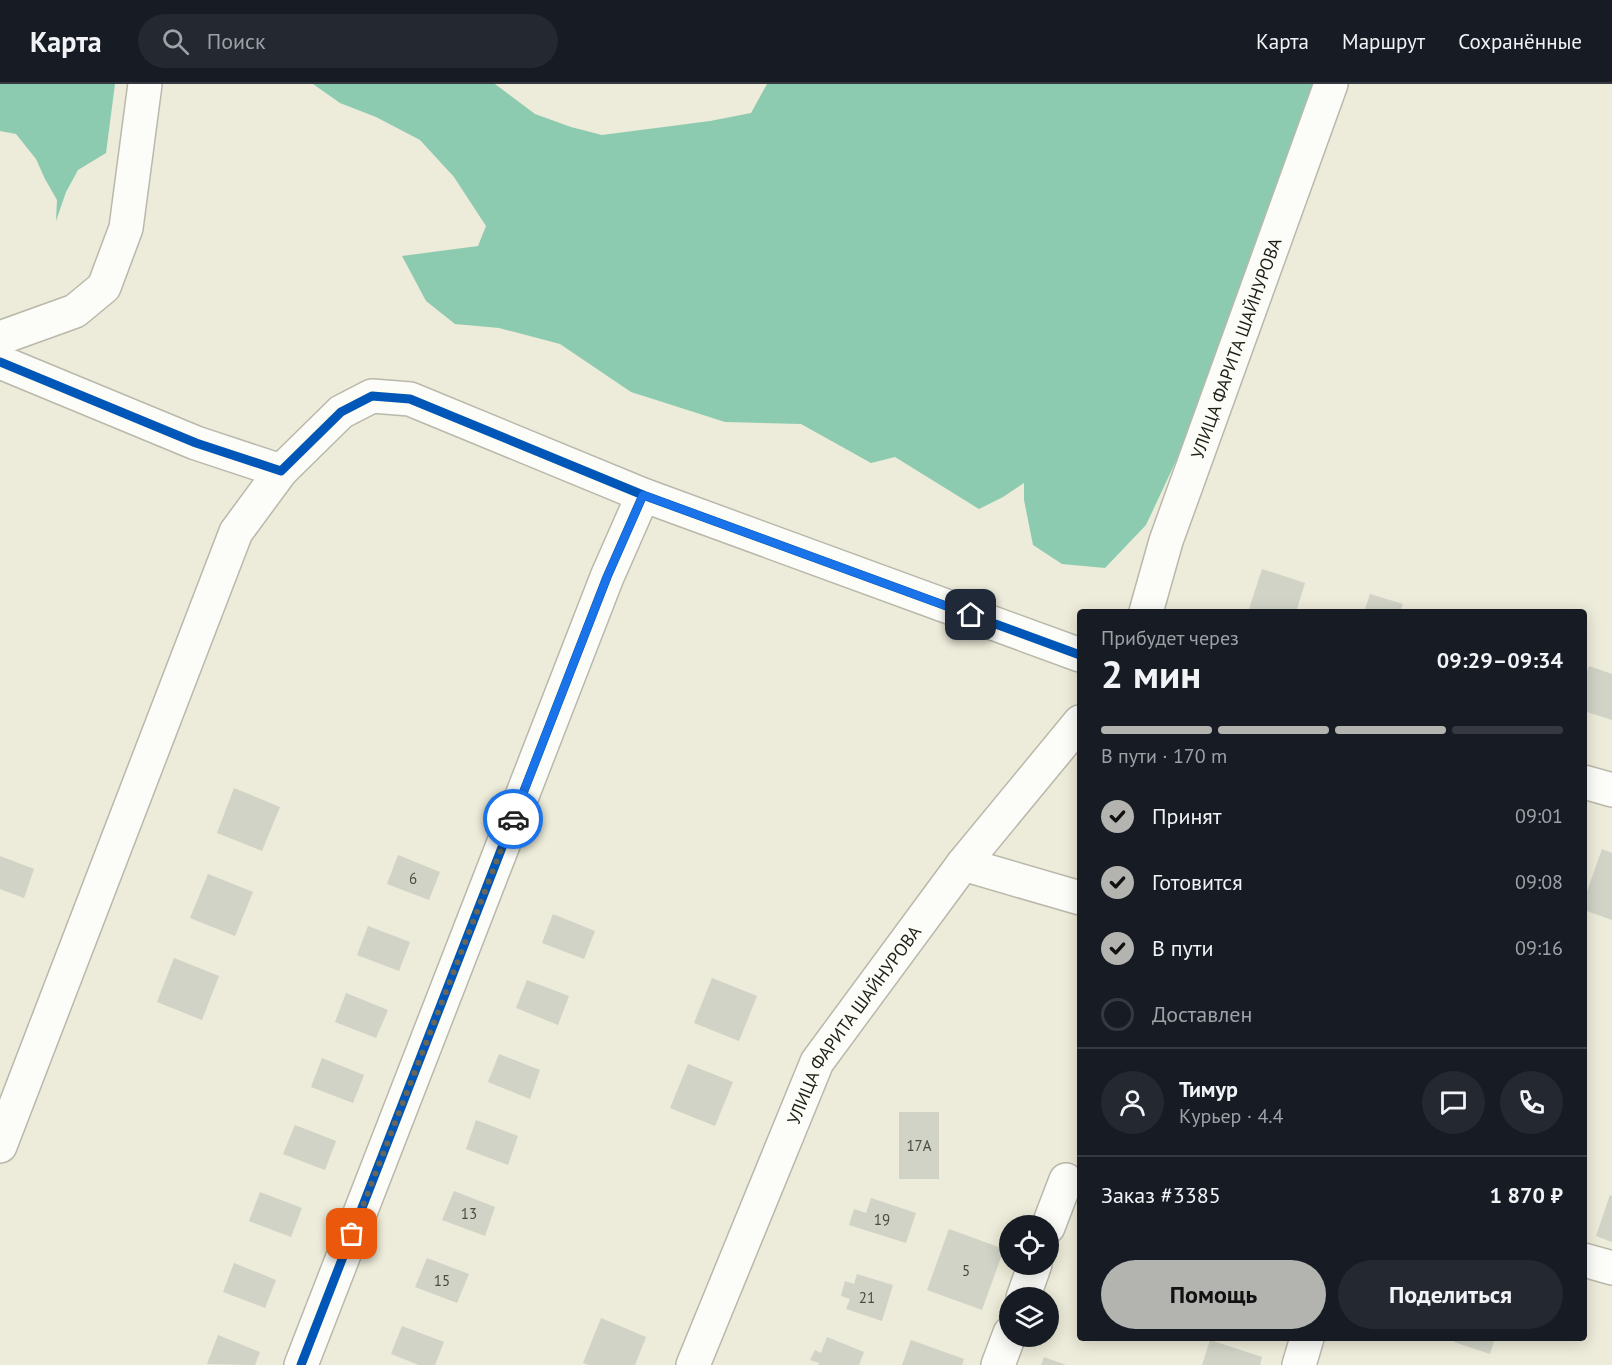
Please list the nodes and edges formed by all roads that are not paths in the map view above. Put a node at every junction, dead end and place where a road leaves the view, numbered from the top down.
1 (145, 84) edge
2 (1331, 84) edge
3 (0, 338) edge
4 (0, 362) edge
5 (281, 471) junction
6 (643, 495) junction
7 (1147, 609) edge
8 (1077, 654) edge
9 (1077, 727) edge
10 (1587, 783) edge
11 (1612, 790) edge
12 (963, 864) junction
13 (1077, 897) edge
14 (0, 1146) edge
15 (1066, 1180) dead end
16 (1053, 1215) edge
17 (1587, 1261) edge
18 (1612, 1268) edge
19 (1306, 1341) edge
20 (1005, 1347) edge
21 (301, 1365) edge
22 (693, 1365) edge
23 (998, 1365) edge
24 (1299, 1365) edge

1 - 3 street
2 - 7 street, УЛИЦА ФАРИТА ШАЙНУРОВА
4 - 5 street
5 - 6 street
5 - 14 street
6 - 8 street
6 - 21 street
9 - 12 street, УЛИЦА ФАРИТА ШАЙНУРОВА
10 - 11 street
12 - 13 street
12 - 22 street, УЛИЦА ФАРИТА ШАЙНУРОВА
15 - 16 street
17 - 18 street
19 - 24 street
20 - 23 street

